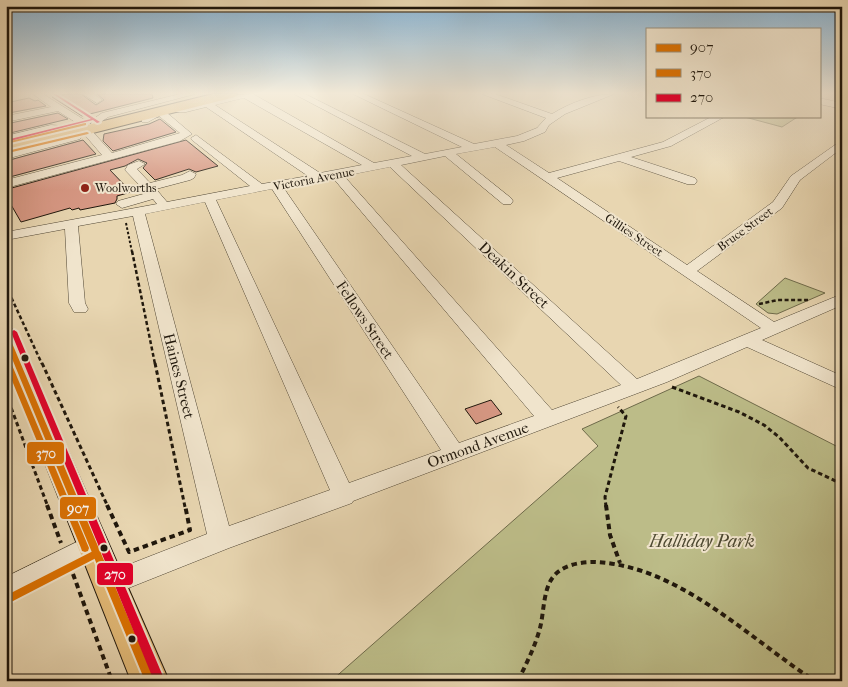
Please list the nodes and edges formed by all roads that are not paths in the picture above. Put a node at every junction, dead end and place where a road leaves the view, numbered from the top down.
1 (93, 126) edge
2 (94, 126) edge
3 (181, 126) edge
4 (246, 126) edge
5 (303, 126) edge
6 (361, 126) edge
7 (426, 126) edge
8 (543, 126) edge
9 (702, 126) edge
10 (90, 127) junction
11 (62, 135) junction
12 (196, 138) dead end
13 (6, 139) edge
14 (36, 143) junction
15 (496, 143) junction
16 (6, 144) edge
17 (842, 144) edge
18 (473, 148) junction
19 (6, 150) edge
20 (448, 152) junction
21 (6, 156) edge
22 (109, 156) junction
23 (139, 157) junction
24 (422, 157) junction
25 (622, 158) junction
26 (394, 164) junction
27 (373, 167) junction
28 (190, 174) dead end
29 (336, 174) junction
30 (548, 177) junction
31 (318, 178) junction
32 (691, 181) dead end
33 (6, 184) edge
34 (152, 185) junction
35 (268, 187) junction
36 (209, 194) junction
37 (507, 201) dead end
38 (167, 206) junction
39 (102, 214) junction
40 (132, 215) junction
41 (6, 224) edge
42 (71, 224) junction
43 (6, 236) edge
44 (688, 272) junction
45 (842, 299) edge
46 (80, 309) dead end
47 (772, 328) junction
48 (6, 335) edge
49 (746, 340) junction
50 (842, 384) edge
51 (634, 387) junction
52 (548, 419) junction
53 (454, 453) junction
54 (344, 496) junction
55 (220, 540) junction
56 (80, 552) junction
57 (111, 583) junction
58 (6, 590) edge
59 (150, 681) edge

1 - 10 highway
2 - 10 highway
3 - 23 street
4 - 31 street
5 - 27 street
6 - 24 street
7 - 18 street
8 - 15 street, Victoria Avenue
9 - 25 street
10 - 11 highway
10 - 14 highway
10 - 22 street
11 - 13 street
11 - 14 street
11 - 16 highway
11 - 21 street
12 - 35 street, Fellows Street
14 - 19 highway
15 - 18 street, Victoria Avenue
15 - 30 street, Gillies Street
17 - 44 street, Bruce Street
18 - 20 street, Victoria Avenue
20 - 24 street, Victoria Avenue
20 - 37 street
22 - 23 street
22 - 33 street
23 - 34 street
24 - 26 street, Victoria Avenue
25 - 30 street
25 - 32 street
26 - 27 street, Victoria Avenue
26 - 51 street, Deakin Street
27 - 29 street, Victoria Avenue
28 - 34 street
29 - 31 street, Victoria Avenue
29 - 52 street
30 - 44 street, Gillies Street
31 - 35 street, Victoria Avenue
34 - 38 street
34 - 39 street
35 - 36 street, Victoria Avenue
35 - 53 street, Fellows Street
36 - 38 street, Victoria Avenue
36 - 54 street
38 - 40 street, Victoria Avenue
39 - 40 street, Victoria Avenue
39 - 41 street
39 - 42 street, Victoria Avenue
40 - 55 street, Haines Street
42 - 43 street, Victoria Avenue
42 - 46 street
44 - 47 street, Gillies Street
45 - 47 street, Ormond Avenue
47 - 49 street, Ormond Avenue
48 - 56 main road
49 - 50 street
49 - 51 street, Ormond Avenue
51 - 52 street, Ormond Avenue
52 - 53 street, Ormond Avenue
53 - 54 street, Ormond Avenue
54 - 55 street, Ormond Avenue
55 - 57 street, Ormond Avenue
56 - 57 main road
56 - 58 street
57 - 59 main road

